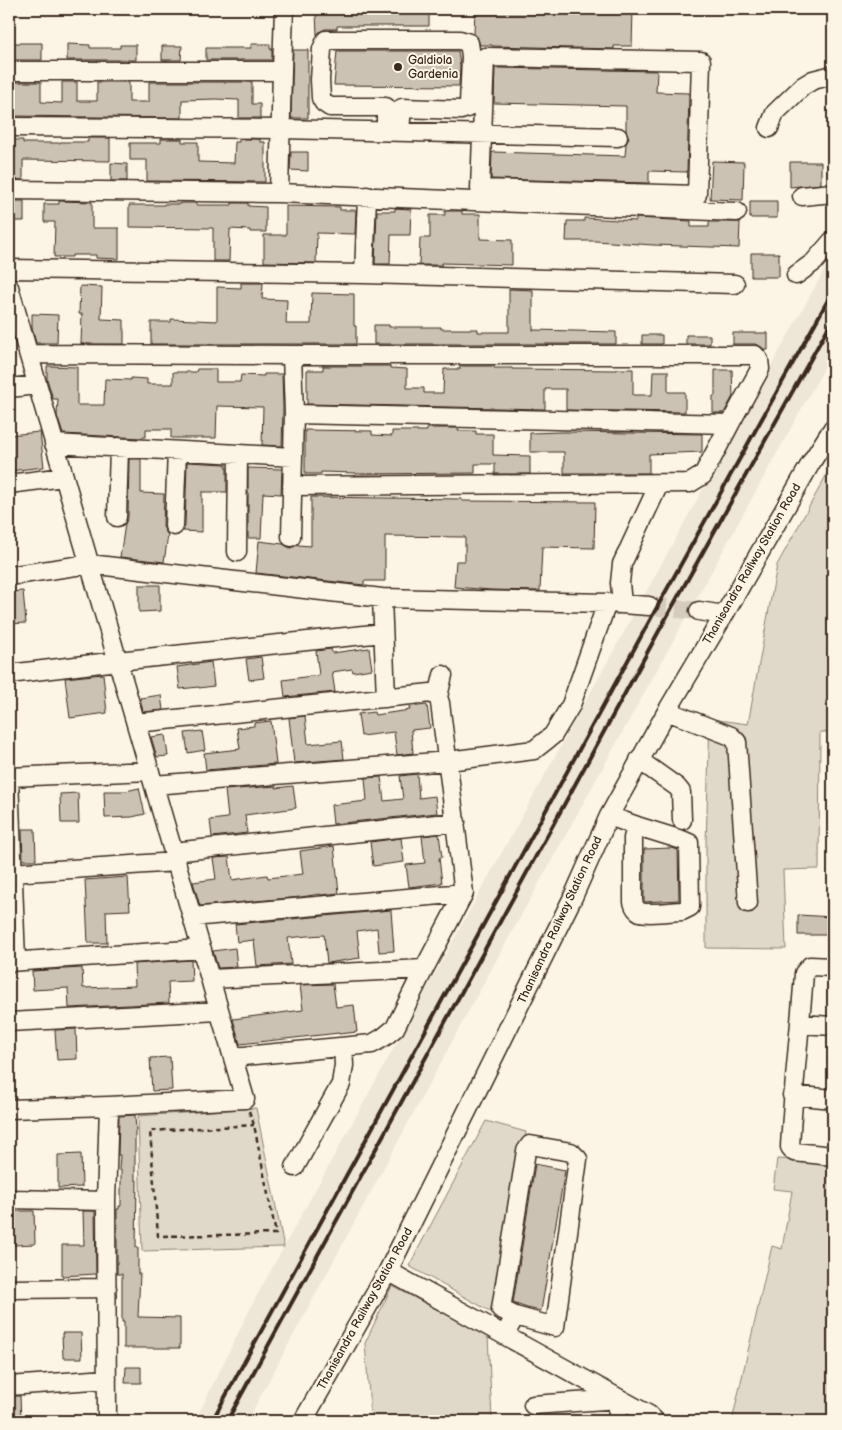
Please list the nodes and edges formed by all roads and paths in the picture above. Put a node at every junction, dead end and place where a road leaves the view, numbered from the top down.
1 (284, 9) edge
2 (9, 71) edge
3 (282, 71) junction
4 (833, 75) edge
5 (9, 127) edge
6 (769, 128) dead end
7 (281, 129) junction
8 (393, 131) junction
9 (477, 133) junction
10 (618, 137) dead end
11 (9, 190) edge
12 (833, 192) edge
13 (279, 193) junction
14 (367, 196) junction
15 (802, 196) dead end
16 (737, 212) dead end
17 (833, 240) edge
18 (9, 269) edge
19 (364, 274) junction
20 (796, 275) dead end
21 (735, 284) dead end
22 (9, 287) edge
23 (28, 354) junction
24 (292, 356) junction
25 (37, 385) junction
26 (9, 388) edge
27 (294, 414) junction
28 (730, 424) junction
29 (833, 428) edge
30 (54, 444) junction
31 (119, 447) junction
32 (177, 451) junction
33 (238, 454) junction
34 (293, 457) junction
35 (64, 477) junction
36 (9, 484) edge
37 (659, 484) junction
38 (292, 486) junction
39 (117, 517) dead end
40 (174, 526) dead end
41 (291, 537) dead end
42 (237, 552) dead end
43 (90, 564) junction
44 (9, 576) edge
45 (382, 598) junction
46 (615, 603) junction
47 (649, 606) tunnel mouth
48 (699, 611) tunnel mouth
49 (724, 615) junction
50 (383, 634) junction
51 (118, 661) junction
52 (9, 674) edge
53 (443, 675) dead end
54 (438, 697) junction
55 (386, 698) junction
56 (667, 711) junction
57 (136, 723) junction
58 (639, 760) junction
59 (448, 761) junction
60 (9, 777) edge
61 (152, 778) junction
62 (609, 816) junction
63 (682, 820) dead end
64 (456, 822) junction
65 (637, 826) junction
66 (175, 857) junction
67 (12, 873) junction
68 (464, 893) junction
69 (748, 903) dead end
70 (192, 917) junction
71 (202, 949) junction
72 (12, 961) edge
73 (833, 967) edge
74 (424, 968) junction
75 (210, 979) junction
76 (219, 1011) junction
77 (9, 1022) edge
78 (800, 1024) junction
79 (833, 1026) edge
80 (343, 1047) junction
81 (233, 1057) junction
82 (792, 1095) junction
83 (245, 1099) junction
84 (833, 1099) edge
85 (108, 1106) junction
86 (9, 1109) edge
87 (254, 1125) junction
88 (833, 1156) edge
89 (295, 1167) dead end
90 (9, 1199) edge
91 (106, 1201) junction
92 (388, 1271) junction
93 (107, 1288) junction
94 (9, 1289) edge
95 (515, 1316) junction
96 (505, 1335) junction
97 (107, 1379) junction
98 (9, 1386) edge
99 (619, 1399) junction
100 (534, 1405) dead end
101 (107, 1421) edge
102 (303, 1421) edge
103 (617, 1421) edge
104 (655, 1421) edge

1 - 3 street
2 - 3 street
3 - 7 street
4 - 6 street
5 - 7 street
7 - 8 street
7 - 13 street
8 - 8 street
8 - 9 street
9 - 9 street
9 - 10 street
11 - 13 street
12 - 15 street
13 - 14 street
14 - 16 street
14 - 19 street
17 - 20 street
18 - 19 street
19 - 21 street
22 - 23 street
23 - 24 street
23 - 25 street
24 - 27 street
24 - 28 street
25 - 26 street
25 - 30 street
27 - 28 street
27 - 34 street
28 - 37 street
29 - 49 street, Thanisandra Railway Station Road
30 - 31 street
30 - 35 street
31 - 32 street
31 - 39 street
32 - 33 street
32 - 40 street
33 - 34 street
33 - 42 street
34 - 38 street
35 - 36 street
35 - 43 street
37 - 38 street
37 - 46 street
38 - 41 street
43 - 44 street
43 - 45 street
43 - 51 street
45 - 46 street
45 - 50 street
46 - 47 street
46 - 59 street
48 - 49 street
49 - 56 street, Thanisandra Railway Station Road
50 - 51 street
50 - 55 street
51 - 52 street
51 - 57 street
53 - 54 street
54 - 55 street
54 - 59 street
55 - 57 street
56 - 58 street, Thanisandra Railway Station Road
56 - 69 street
57 - 61 street
58 - 62 street, Thanisandra Railway Station Road
58 - 63 street
59 - 61 street
59 - 64 street
60 - 61 street
60 - 67 street
61 - 66 street
62 - 65 street
62 - 92 street, Thanisandra Railway Station Road
64 - 66 street
64 - 68 street
65 - 65 street
66 - 67 street
66 - 70 street
67 - 72 street
68 - 70 street
68 - 74 street
70 - 71 street
71 - 72 street
71 - 75 street
73 - 78 street
74 - 75 street
74 - 80 street
75 - 76 street
76 - 77 street
76 - 81 street
78 - 79 street
78 - 82 street
80 - 81 street
80 - 89 street
81 - 83 street
82 - 84 street
82 - 88 street
83 - 85 street
83 - 87 path
85 - 86 street
85 - 91 street
87 - 87 path
90 - 91 street
91 - 93 street
92 - 96 street
92 - 102 street, Thanisandra Railway Station Road
93 - 94 street
93 - 97 street
95 - 95 street
95 - 96 street
96 - 99 street
97 - 98 street
97 - 101 street
99 - 100 street
99 - 103 street
99 - 104 street

